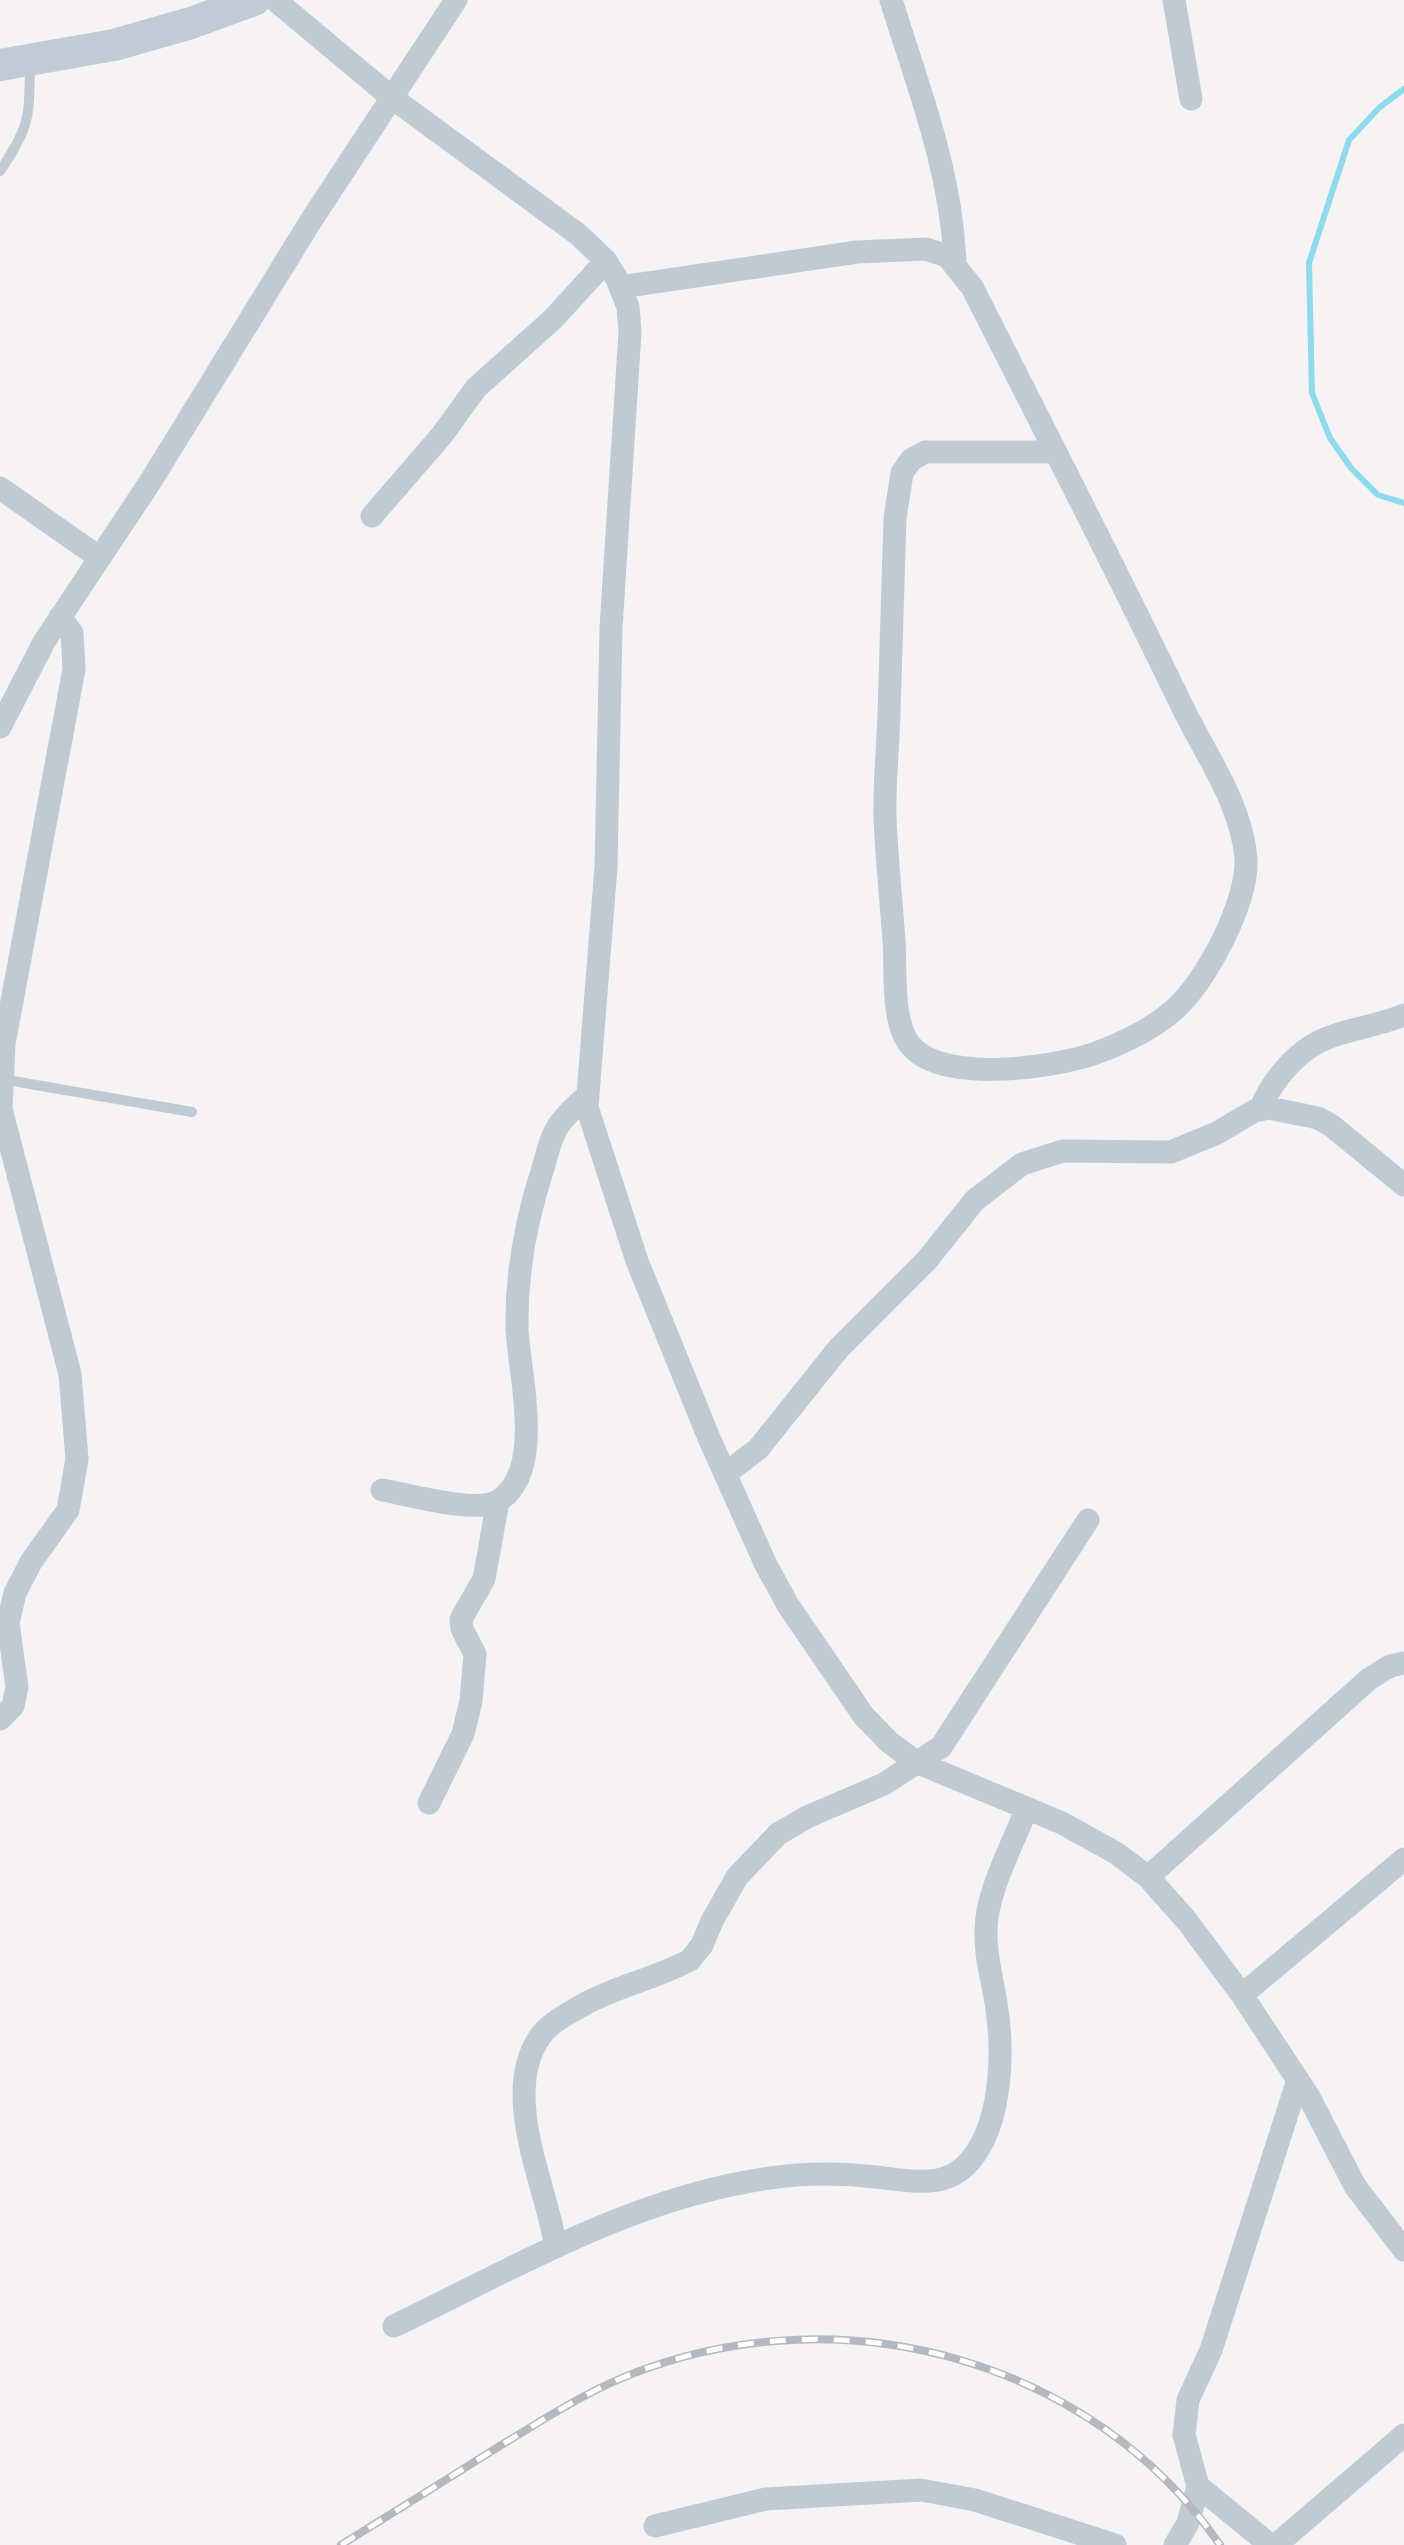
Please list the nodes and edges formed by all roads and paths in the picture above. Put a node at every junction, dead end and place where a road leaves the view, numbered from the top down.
1 (254, 0) edge
2 (275, 0) edge
3 (456, 0) edge
4 (891, 0) edge
5 (1174, 0) edge
6 (15, 63) edge
7 (391, 97) junction
8 (1191, 99) dead end
9 (0, 171) edge
10 (606, 261) junction
11 (955, 264) junction
12 (621, 287) junction
13 (1056, 453) junction
14 (0, 488) edge
15 (372, 516) dead end
16 (100, 558) junction
17 (60, 617) junction
18 (0, 727) edge
19 (1404, 1015) edge
20 (1, 1079) edge
21 (586, 1097) junction
22 (1260, 1110) junction
23 (192, 1112) dead end
24 (1404, 1185) edge
25 (725, 1474) junction
26 (382, 1490) dead end
27 (498, 1501) junction
28 (1088, 1520) dead end
29 (1404, 1663) edge
30 (0, 1719) edge
31 (916, 1762) junction
32 (429, 1803) dead end
33 (1026, 1810) junction
34 (1404, 1859) edge
35 (1149, 1877) junction
36 (1242, 1994) junction
37 (1298, 2080) junction
38 (556, 2247) junction
39 (1404, 2250) edge
40 (394, 2326) dead end
41 (1404, 2435) edge
42 (1198, 2486) junction
43 (655, 2526) dead end
44 (1115, 2545) edge
45 (1175, 2545) edge
46 (1270, 2545) edge
47 (1276, 2545) edge

1 - 6 main road
2 - 7 street
3 - 7 street
4 - 11 street
5 - 8 street
6 - 9 lane
7 - 10 street
7 - 16 street
10 - 12 street
10 - 15 street
11 - 12 street
11 - 13 street
12 - 21 street
13 - 13 street
14 - 16 street
16 - 17 street
17 - 18 street
17 - 20 street
19 - 22 street
20 - 23 lane
20 - 30 street
21 - 25 street
21 - 27 street
22 - 24 street
22 - 25 street
25 - 31 street
26 - 27 street
27 - 32 street
28 - 31 street
29 - 35 street
31 - 33 street
31 - 38 street
33 - 35 street
33 - 38 street
34 - 36 street
35 - 36 street
36 - 37 street
37 - 39 street
37 - 42 street
38 - 40 street
41 - 47 street
42 - 45 street
42 - 46 street
43 - 44 street

